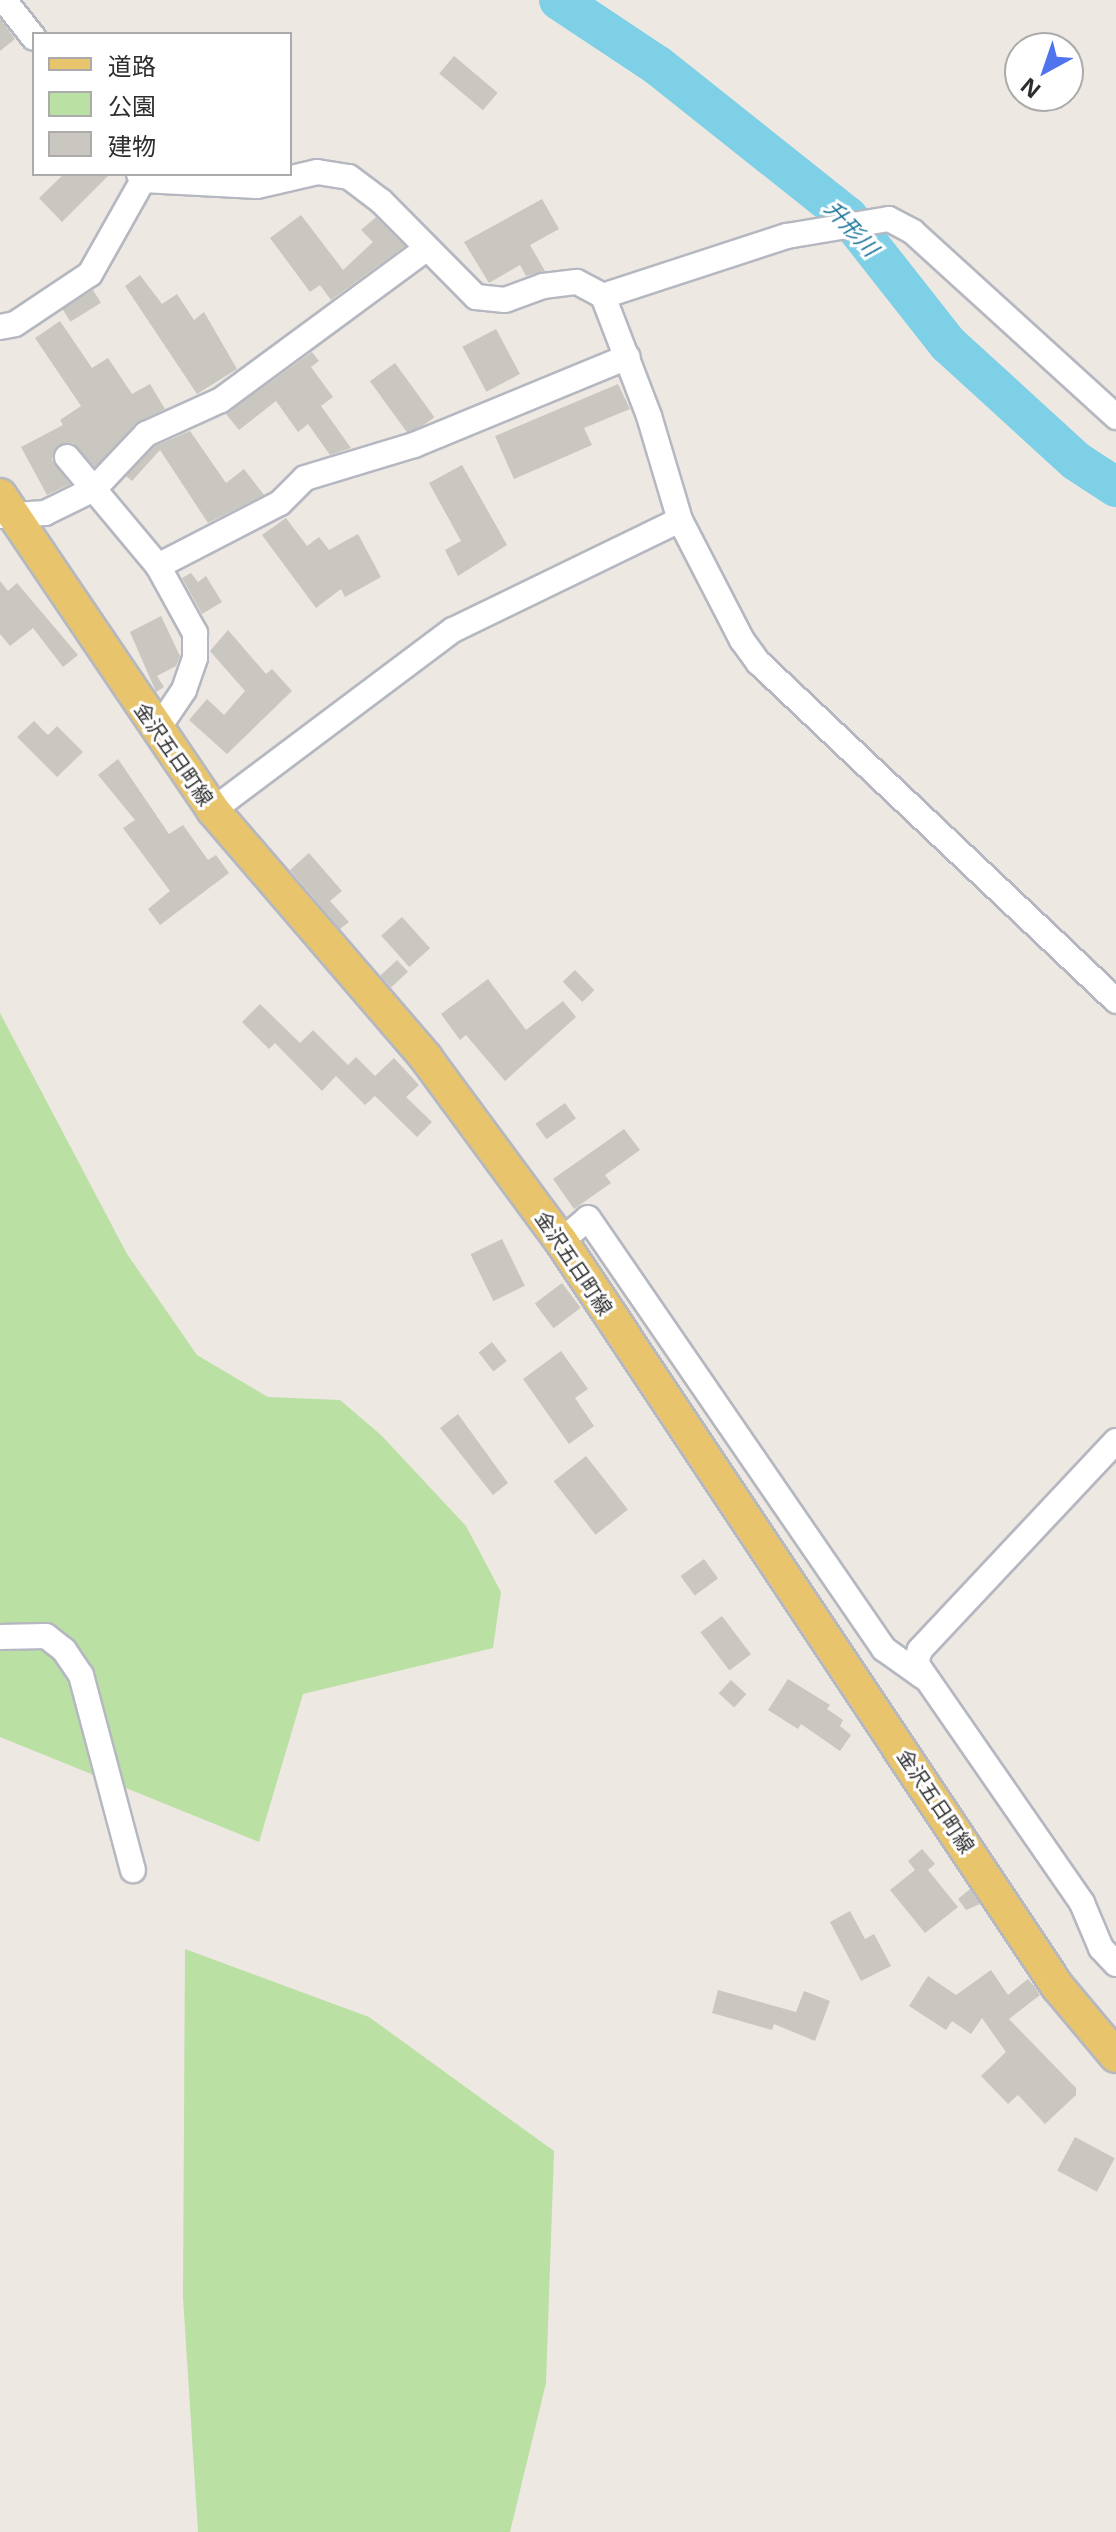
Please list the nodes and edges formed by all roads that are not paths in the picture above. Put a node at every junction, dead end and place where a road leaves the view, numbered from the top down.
1 (4, 0) edge
2 (32, 35) edge
3 (141, 177) edge
4 (426, 249) junction
5 (603, 296) junction
6 (0, 327) edge
7 (628, 357) junction
8 (1116, 417) edge
9 (67, 457) dead end
10 (94, 489) junction
11 (3, 508) edge
12 (680, 520) junction
13 (158, 566) junction
14 (157, 730) junction
15 (213, 810) junction
16 (1116, 1001) edge
17 (561, 1241) junction
18 (1116, 1441) edge
19 (0, 1637) edge
20 (922, 1676) junction
21 (133, 1870) dead end
22 (1116, 1964) edge
23 (1116, 2056) edge

1 - 2 street
3 - 4 street
3 - 6 street
4 - 5 street
4 - 10 street
5 - 7 street
5 - 8 street
7 - 12 street
7 - 13 street
9 - 10 street
10 - 11 street
10 - 13 street
11 - 14 main road, 金沢五日町線
12 - 15 street
12 - 16 street
13 - 14 street
14 - 15 main road, 金沢五日町線
15 - 17 main road, 金沢五日町線
17 - 20 street
17 - 23 main road, 金沢五日町線
18 - 20 street
19 - 21 street
20 - 22 street

